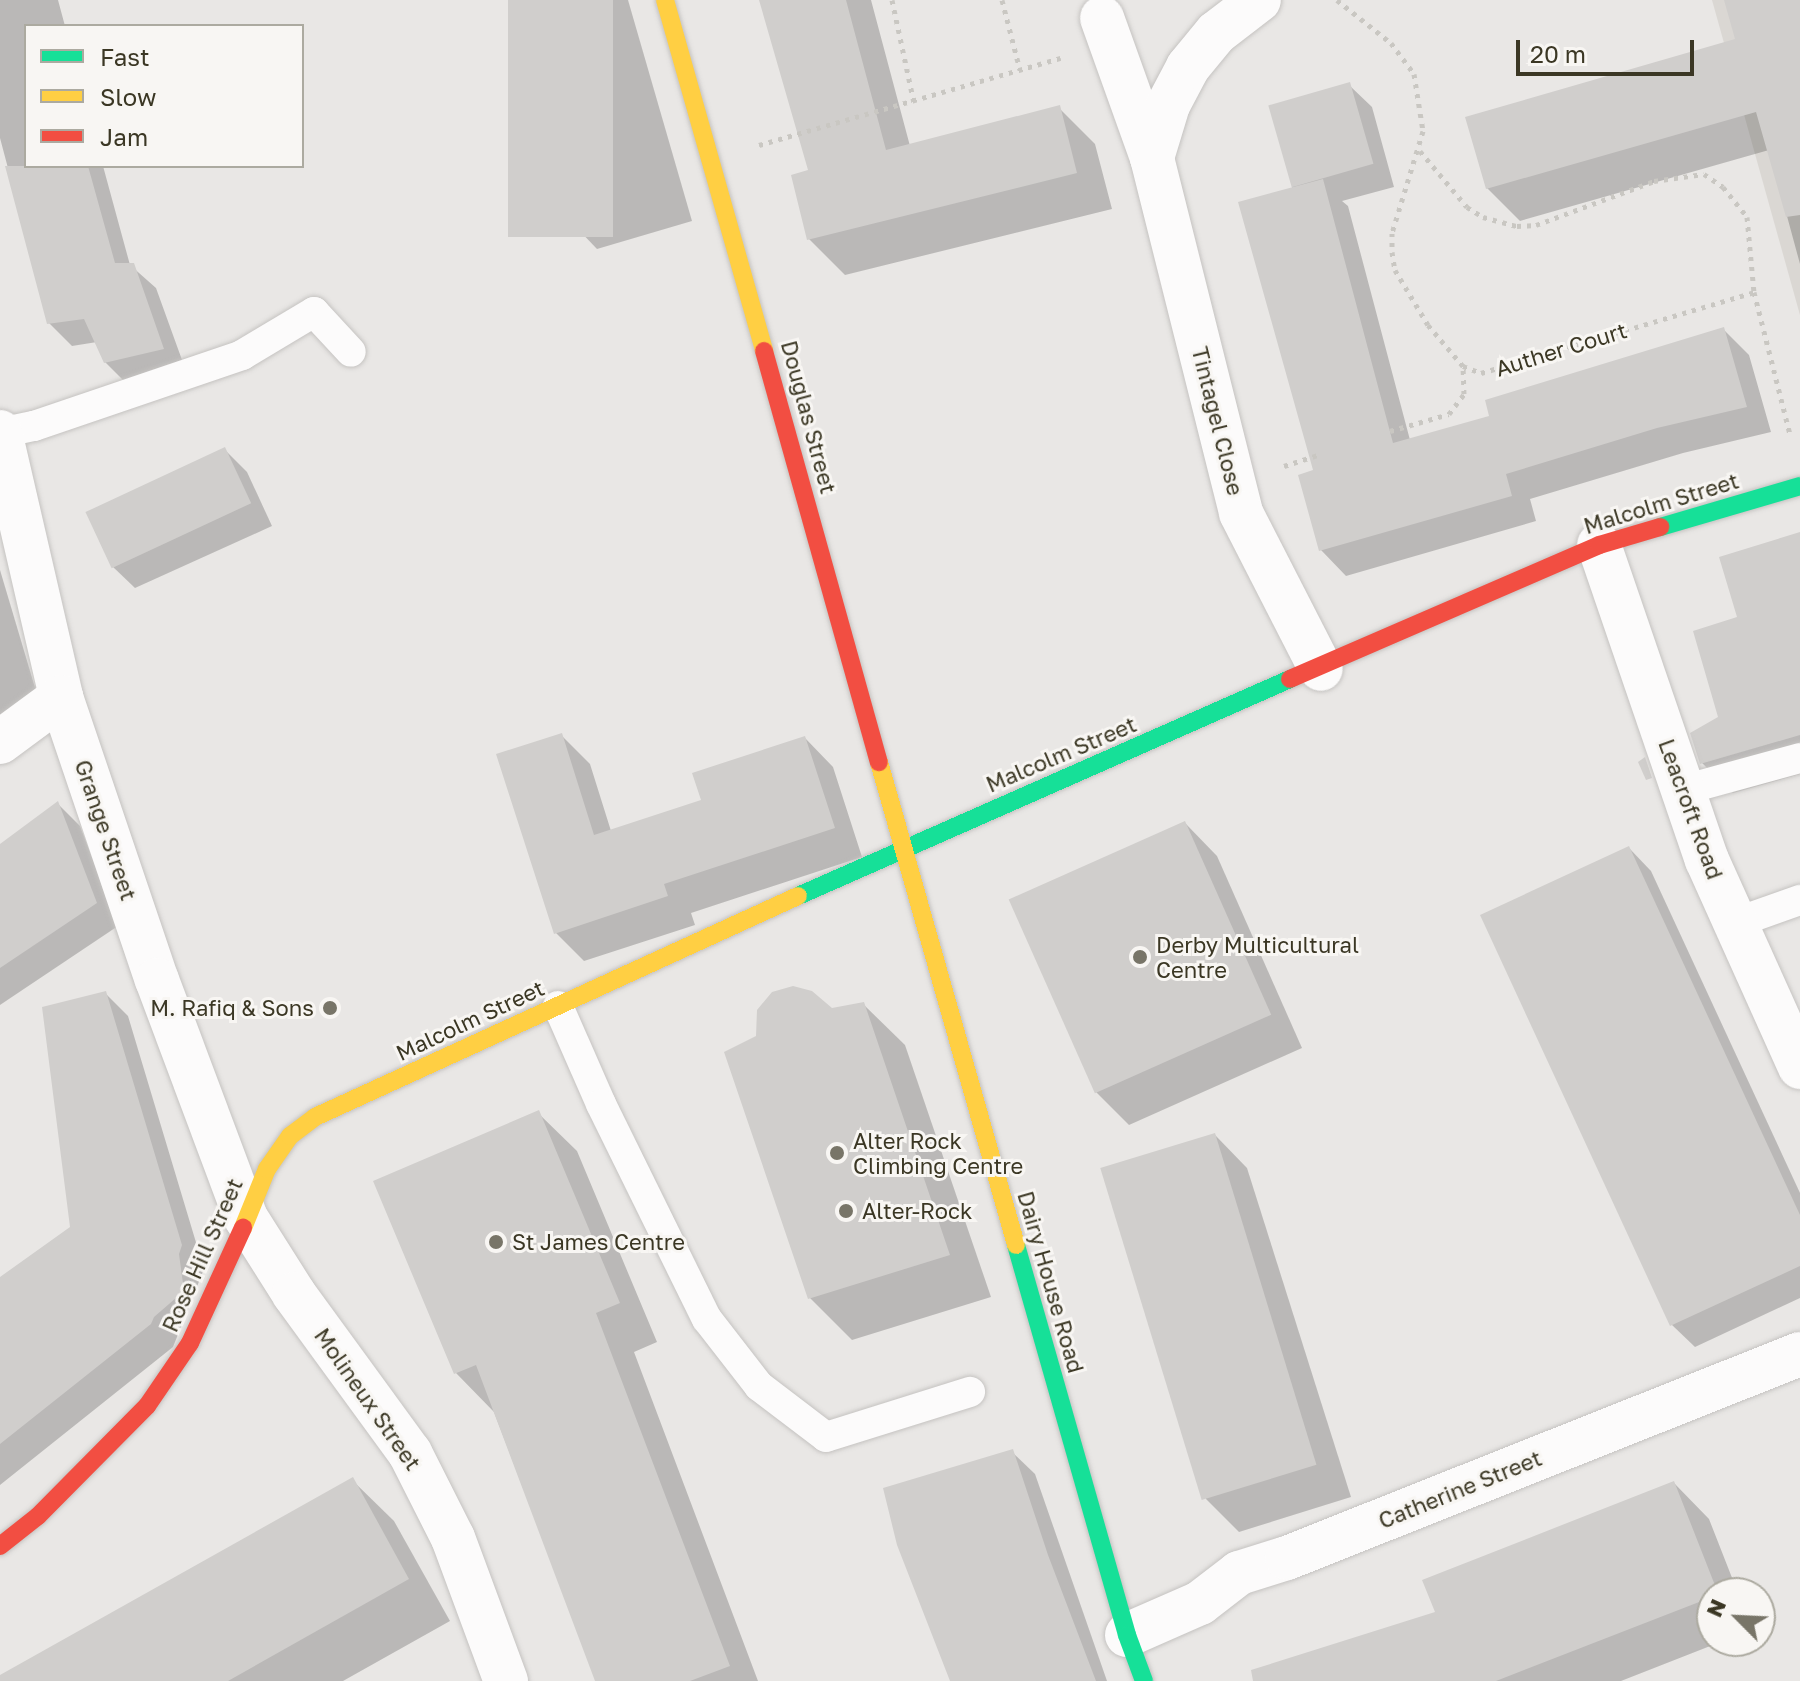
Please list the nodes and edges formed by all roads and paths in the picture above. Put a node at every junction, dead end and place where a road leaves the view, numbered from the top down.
1 (665, 0) edge
2 (892, 0) edge
3 (1002, 0) edge
4 (1259, 0) edge
5 (1337, 0) edge
6 (1103, 20) edge
7 (1020, 70) junction
8 (914, 103) junction
9 (1420, 150) junction
10 (712, 158) junction
11 (1152, 158) junction
12 (1754, 292) junction
13 (351, 352) dead end
14 (1463, 366) junction
15 (1390, 431) dead end
16 (0, 432) edge
17 (1792, 442) dead end
18 (1800, 486) edge
19 (1599, 545) junction
20 (1321, 669) junction
21 (61, 697) junction
22 (0, 742) edge
23 (1800, 758) edge
24 (1683, 790) junction
25 (903, 848) junction
26 (1800, 900) edge
27 (1735, 923) junction
28 (558, 1006) junction
29 (1800, 1067) edge
30 (354, 1099) joint
31 (246, 1218) junction
32 (1800, 1354) edge
33 (970, 1392) dead end
34 (0, 1546) edge
35 (1127, 1635) junction
36 (506, 1681) edge
37 (1144, 1681) edge

1 - 10 street, Douglas Street
2 - 8 path
3 - 7 path
4 - 11 street
5 - 9 path, Auther Court
6 - 7 path
6 - 11 street, Tintagel Close
7 - 8 path
8 - 10 path
9 - 12 path
9 - 14 path, Auther Court
10 - 25 street, Douglas Street
11 - 20 street, Tintagel Close
12 - 14 path, Auther Court
12 - 17 path
13 - 16 lane
14 - 15 path
16 - 21 street, Grange Street
18 - 19 street, Malcolm Street
19 - 20 street, Malcolm Street
19 - 24 street, Leacroft Road
20 - 25 street, Malcolm Street
21 - 22 street
21 - 31 street, Grange Street
23 - 24 lane
24 - 27 street, Leacroft Road
25 - 28 street, Malcolm Street
25 - 35 street, Dairy House Road
26 - 27 lane
27 - 29 street, Leacroft Road
28 - 30 street, Malcolm Street
28 - 33 lane
30 - 31 street, Rose Hill Street
31 - 34 street, Rose Hill Street
31 - 36 street, Molineux Street
32 - 35 street, Catherine Street
35 - 37 street, Dairy House Road

